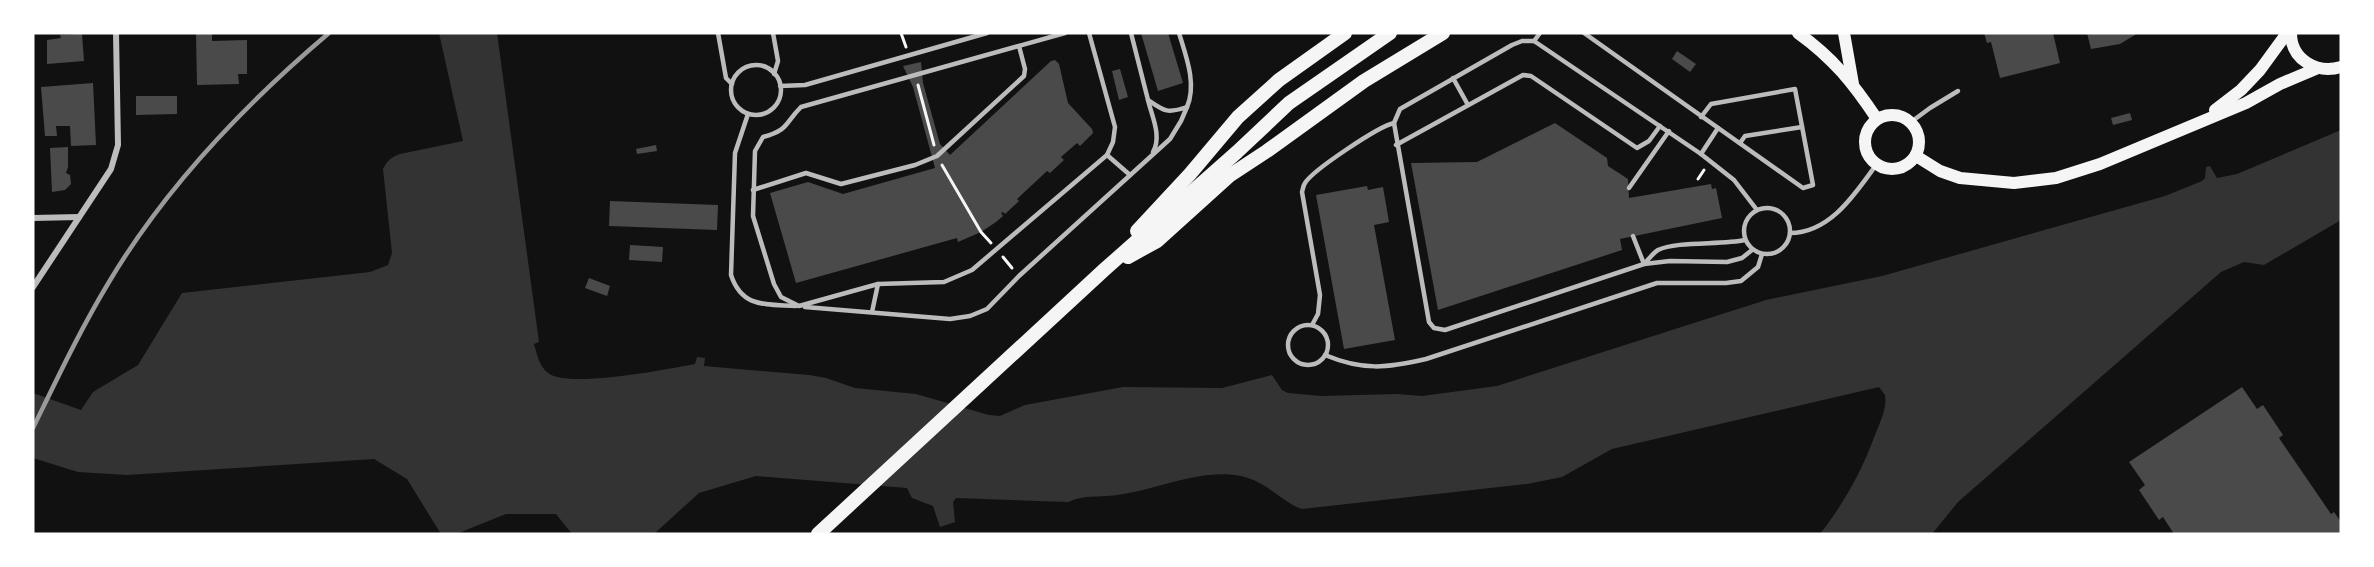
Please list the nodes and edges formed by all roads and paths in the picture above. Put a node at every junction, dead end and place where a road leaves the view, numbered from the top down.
1 (116, 33) edge
2 (718, 33) edge
3 (773, 33) edge
4 (987, 33) edge
5 (1065, 33) edge
6 (1089, 33) edge
7 (1131, 33) edge
8 (1179, 33) edge
9 (1346, 33) edge
10 (1390, 33) edge
11 (1443, 33) edge
12 (1540, 33) edge
13 (1584, 33) edge
14 (1798, 33) edge
15 (1844, 33) edge
16 (2289, 33) edge
17 (1534, 41) junction
18 (1018, 46) junction
19 (2332, 69) edge
20 (774, 74) junction
21 (1453, 78) junction
22 (732, 85) junction
23 (1854, 85) junction
24 (780, 86) junction
25 (1958, 91) dead end
26 (1148, 100) junction
27 (1468, 105) junction
28 (1187, 107) junction
29 (748, 114) junction
30 (1701, 117) junction
31 (1877, 119) junction
32 (2202, 120) junction
33 (1911, 122) junction
34 (1394, 123) junction
35 (1660, 126) junction
36 (1802, 127) junction
37 (1718, 128) junction
38 (1669, 131) junction
39 (1740, 143) junction
40 (1396, 145) junction
41 (1701, 154) junction
42 (1107, 155) junction
43 (1916, 156) junction
44 (1150, 157) junction
45 (1876, 165) junction
46 (1130, 175) junction
47 (1629, 188) dead end
48 (753, 190) junction
49 (1757, 210) junction
50 (79, 217) junction
51 (33, 218) edge
52 (1790, 233) junction
53 (1633, 236) dead end
54 (1745, 240) junction
55 (1752, 250) junction
56 (1762, 254) junction
57 (1644, 264) junction
58 (1105, 269) junction
59 (878, 284) junction
60 (33, 287) edge
61 (800, 306) junction
62 (872, 312) junction
63 (1312, 325) junction
64 (1325, 355) junction
65 (818, 534) edge

1 - 50 street
2 - 22 lane
3 - 20 lane
4 - 24 lane
5 - 18 lane
6 - 42 lane
7 - 26 lane
8 - 28 lane
9 - 58 main road
10 - 58 main road
11 - 58 main road
12 - 17 lane
13 - 30 lane
14 - 23 main road
15 - 23 main road
16 - 19 main road
16 - 32 main road
17 - 21 lane
17 - 35 lane
18 - 48 lane
18 - 48 lane
19 - 32 main road
20 - 22 lane
20 - 24 lane
21 - 27 lane
21 - 34 lane
22 - 29 lane
23 - 31 main road
24 - 29 lane
25 - 33 lane
26 - 28 lane
26 - 44 lane
27 - 35 lane
27 - 40 lane
28 - 44 lane
29 - 61 lane
30 - 36 lane
30 - 37 lane
31 - 33 main road
31 - 45 main road
32 - 43 main road
33 - 43 main road
34 - 40 lane
34 - 63 lane
35 - 38 lane
36 - 39 lane
36 - 39 lane
37 - 39 lane
37 - 41 lane
38 - 41 lane
38 - 47 lane
40 - 57 lane
41 - 49 lane
42 - 46 lane
42 - 59 lane
43 - 45 main road
44 - 46 lane
45 - 52 lane
46 - 62 lane
48 - 61 lane
49 - 52 lane
49 - 54 lane
50 - 51 street
50 - 60 street
52 - 56 lane
53 - 57 lane
54 - 55 lane
54 - 57 lane
55 - 56 lane
55 - 57 lane
56 - 64 lane
58 - 65 main road
59 - 61 lane
59 - 62 lane
61 - 62 lane
63 - 64 lane
63 - 64 lane

